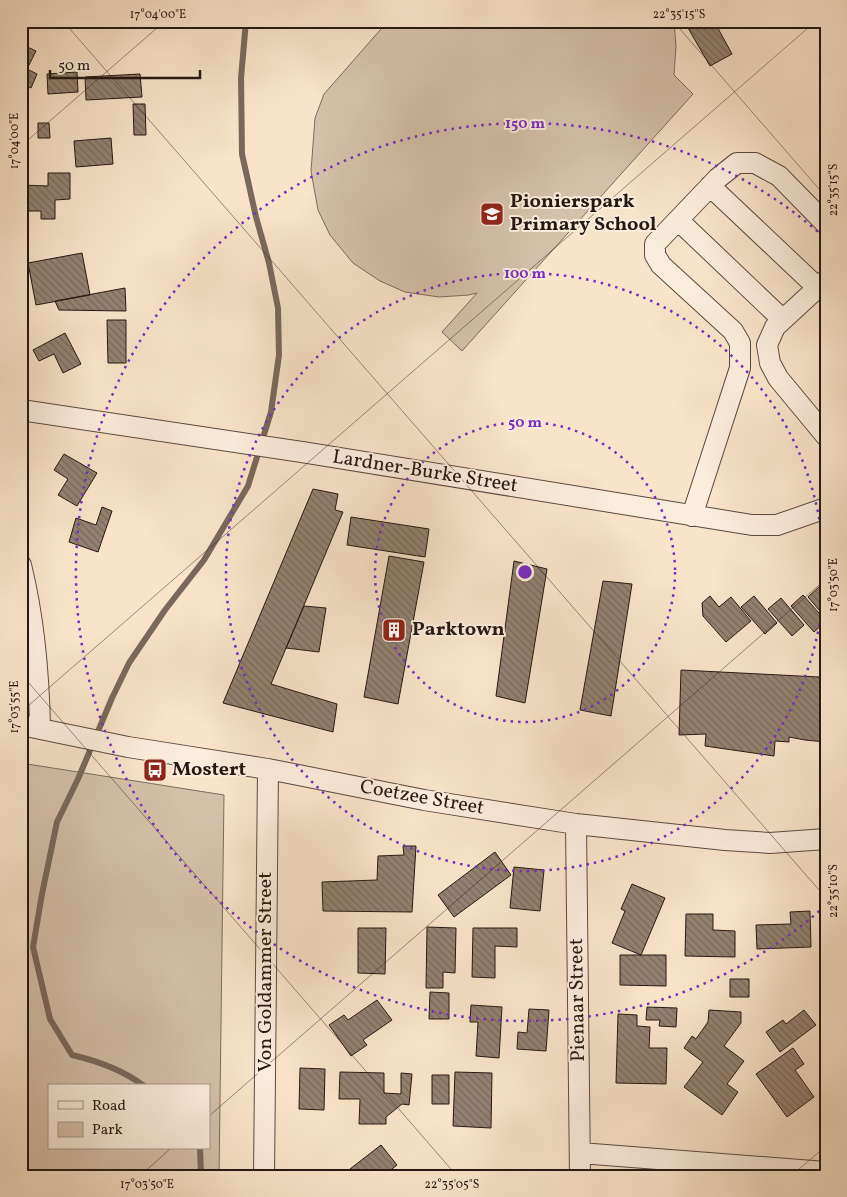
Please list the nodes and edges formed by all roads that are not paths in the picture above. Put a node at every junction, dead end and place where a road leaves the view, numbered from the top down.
1 (710, 186) junction
2 (678, 220) junction
3 (826, 224) edge
4 (822, 284) edge
5 (782, 319) junction
6 (21, 410) edge
7 (826, 436) edge
8 (826, 508) edge
9 (692, 516) junction
10 (21, 565) edge
11 (31, 727) edge
12 (268, 768) junction
13 (576, 824) junction
14 (826, 839) edge
15 (580, 1153) junction
16 (826, 1172) edge
17 (264, 1176) edge
18 (580, 1176) edge

1 - 2 street
1 - 3 street
1 - 4 street
2 - 5 street
2 - 9 street
4 - 5 street
5 - 7 street
6 - 9 street, Lardner-Burke Street
8 - 9 street, Lardner-Burke Street
10 - 11 street
11 - 12 street, Coetzee Street
12 - 13 street, Coetzee Street
12 - 17 street, Von Goldammer Street
13 - 14 street, Coetzee Street
13 - 15 street, Pienaar Street
15 - 16 street
15 - 18 street, Pienaar Street

